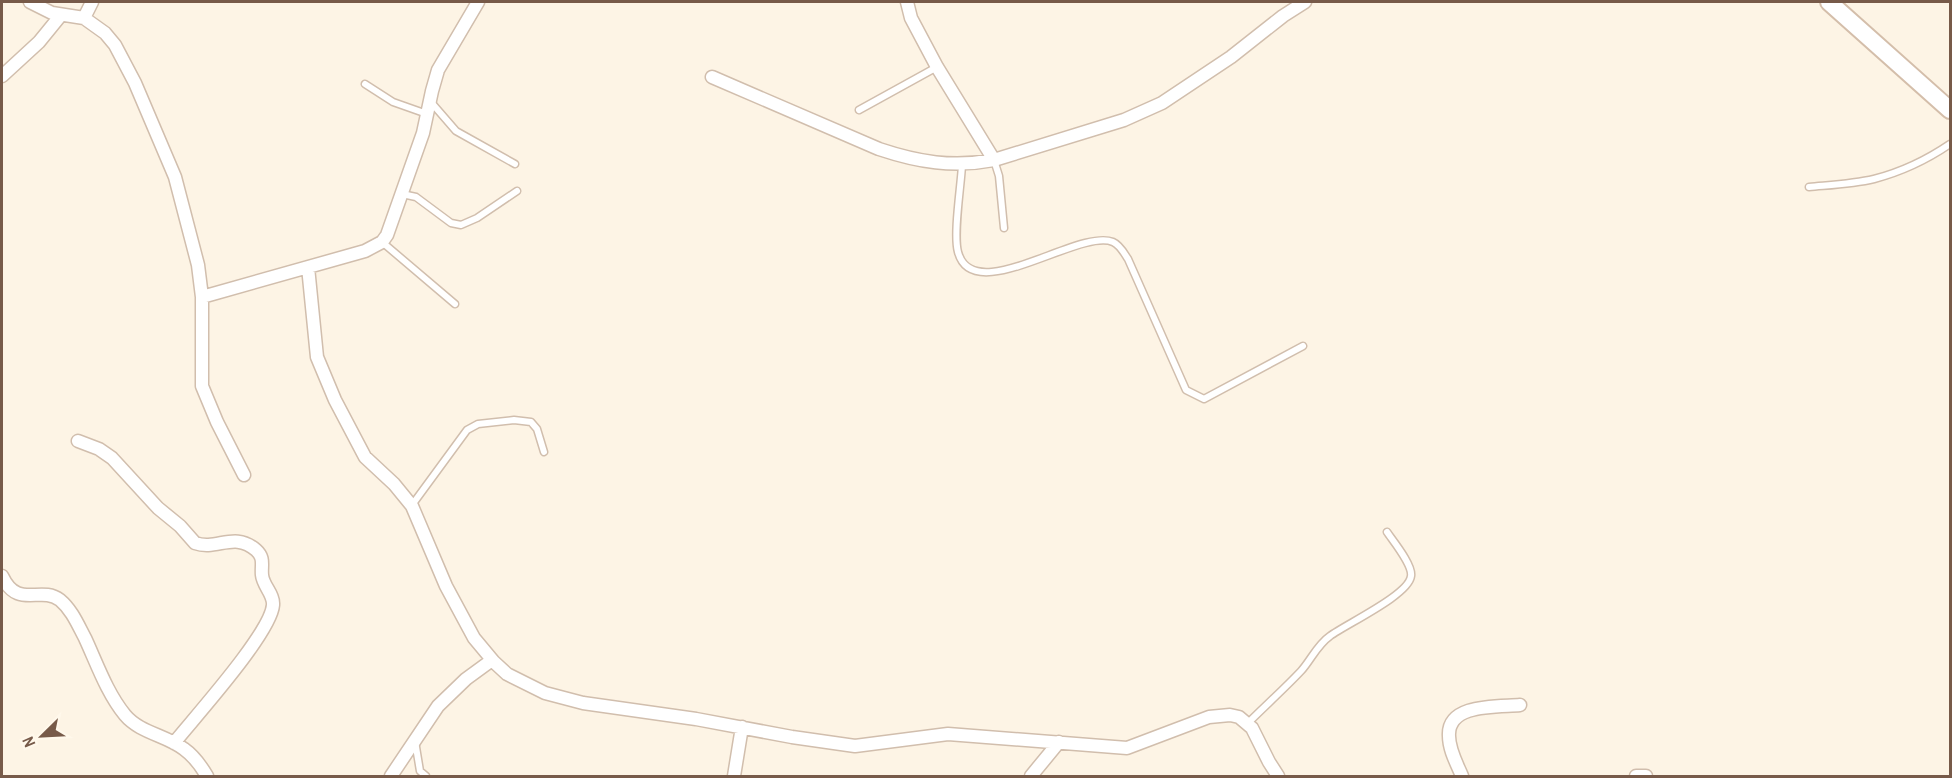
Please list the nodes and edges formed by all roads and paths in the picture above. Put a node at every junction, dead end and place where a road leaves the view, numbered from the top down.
1 (30, 2) edge
2 (92, 2) edge
3 (476, 2) edge
4 (907, 2) edge
5 (1305, 2) edge
6 (1829, 2) edge
7 (61, 15) junction
8 (84, 18) junction
9 (937, 67) junction
10 (2, 76) edge
11 (712, 77) dead end
12 (365, 84) dead end
13 (430, 101) junction
14 (859, 110) dead end
15 (1950, 110) edge
16 (427, 114) junction
17 (1950, 144) edge
18 (994, 160) junction
19 (515, 164) dead end
20 (962, 165) junction
21 (1809, 187) dead end
22 (517, 191) dead end
23 (402, 194) junction
24 (1004, 228) dead end
25 (382, 242) junction
26 (308, 267) junction
27 (202, 297) junction
28 (455, 304) dead end
29 (1304, 346) dead end
30 (78, 441) dead end
31 (544, 452) dead end
32 (244, 475) dead end
33 (412, 506) junction
34 (1387, 532) dead end
35 (2, 576) edge
36 (492, 660) junction
37 (1520, 705) dead end
38 (1248, 723) junction
39 (742, 727) junction
40 (415, 740) junction
41 (1059, 742) junction
42 (174, 743) junction
43 (417, 773) edge
44 (207, 777) edge
45 (391, 777) edge
46 (426, 777) edge
47 (734, 777) edge
48 (1031, 777) edge
49 (1278, 777) edge
50 (1462, 777) edge
51 (1636, 777) edge
52 (1646, 777) edge

1 - 7 street
2 - 8 street
3 - 13 street
4 - 9 street
5 - 18 street
6 - 15 main road
7 - 8 street
7 - 10 street
8 - 27 street
9 - 14 lane
9 - 18 street
11 - 20 street
12 - 16 lane
13 - 16 street
13 - 19 lane
16 - 23 street
17 - 21 lane
18 - 20 street
18 - 24 lane
20 - 29 lane
22 - 23 lane
23 - 25 street
25 - 26 street
25 - 28 lane
26 - 27 street
26 - 33 street
27 - 32 street
30 - 42 street
31 - 33 lane
33 - 36 street
34 - 38 lane
35 - 42 street
36 - 39 street
36 - 40 street
37 - 50 street
38 - 41 street
38 - 49 street
39 - 41 street
39 - 47 street
40 - 43 lane
40 - 45 street
41 - 48 street
42 - 44 street
43 - 46 lane
51 - 52 street

